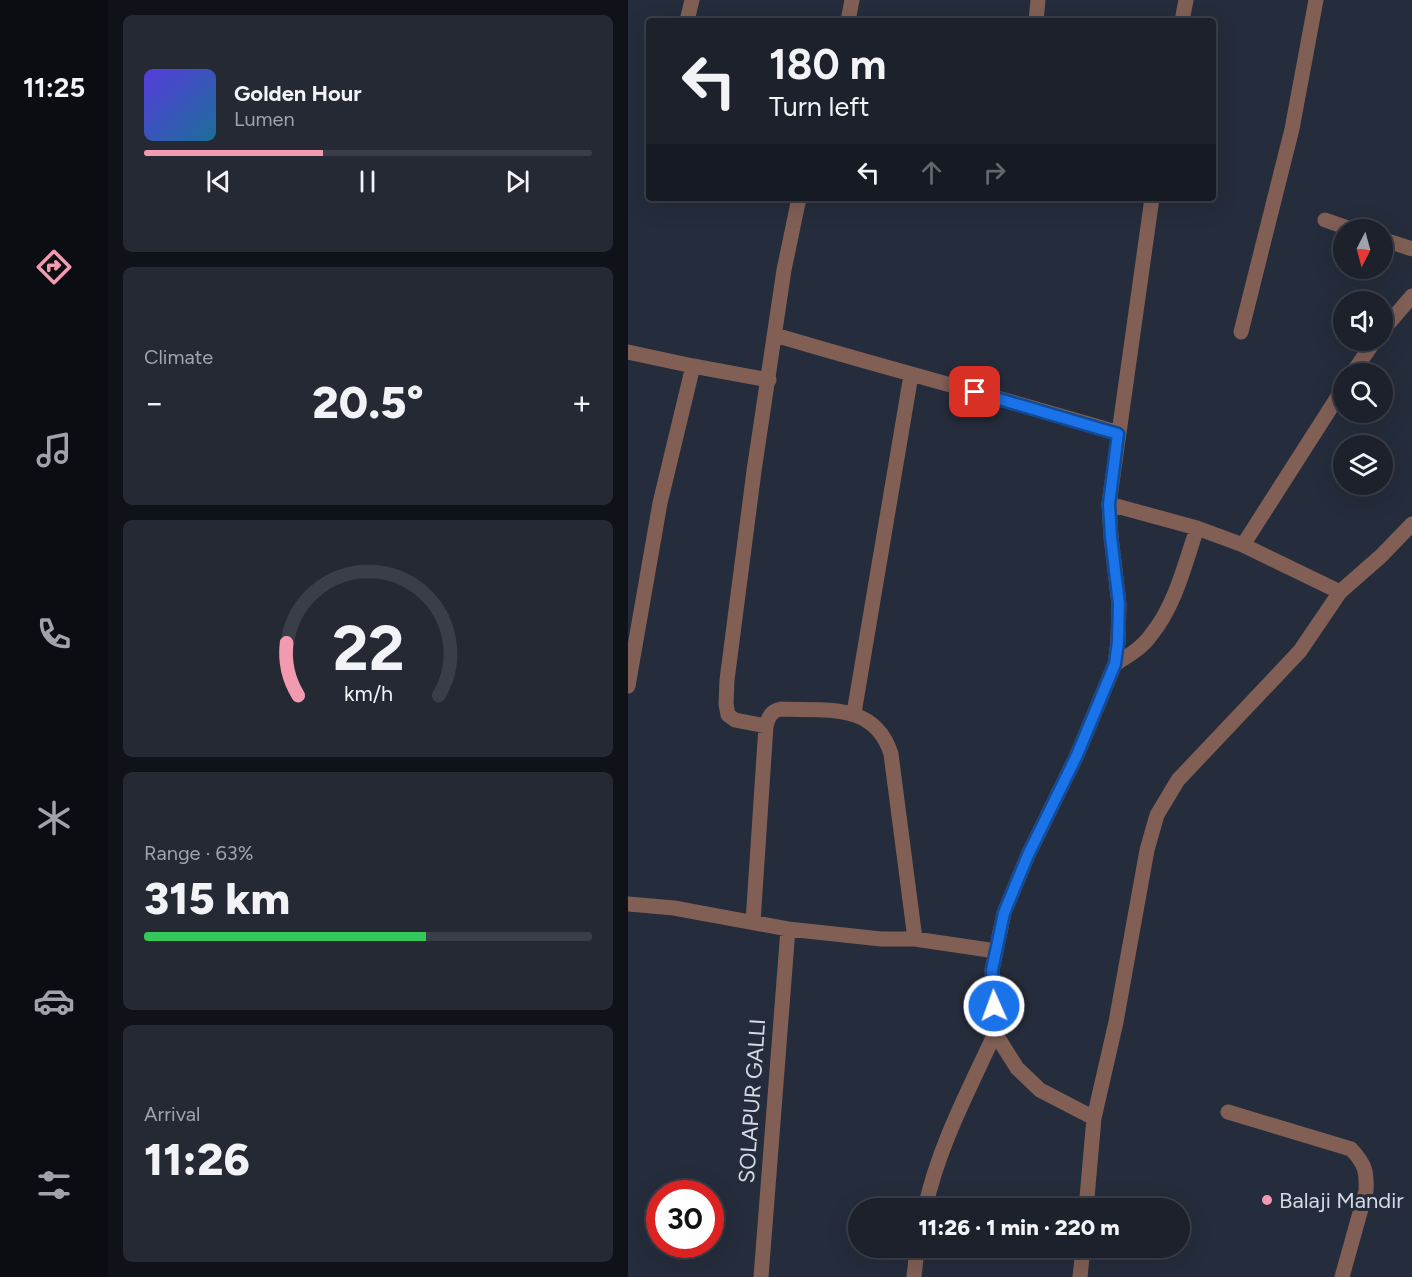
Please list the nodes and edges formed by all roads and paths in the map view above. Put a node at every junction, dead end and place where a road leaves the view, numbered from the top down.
1 (692, 0) edge
2 (852, 0) edge
3 (1038, 0) edge
4 (1186, 0) edge
5 (1316, 0) edge
6 (688, 18) edge
7 (849, 18) edge
8 (1036, 18) edge
9 (1183, 18) edge
10 (798, 201) edge
11 (1152, 201) edge
12 (1325, 220) dead end
13 (1333, 223) edge
14 (1393, 243) edge
15 (1411, 249) edge
16 (1411, 296) edge
17 (1393, 318) edge
18 (1241, 332) dead end
19 (775, 335) junction
20 (628, 352) edge
21 (692, 366) junction
22 (911, 375) junction
23 (769, 380) junction
24 (1333, 404) edge
25 (1118, 434) junction
26 (1109, 504) junction
27 (1411, 524) edge
28 (1197, 528) junction
29 (1243, 544) junction
30 (1340, 592) junction
31 (1115, 664) junction
32 (628, 686) edge
33 (854, 713) junction
34 (766, 726) junction
35 (628, 904) edge
36 (753, 922) junction
37 (788, 930) junction
38 (915, 939) junction
39 (996, 951) junction
40 (995, 1033) junction
41 (1228, 1112) dead end
42 (1094, 1118) junction
43 (928, 1198) edge
44 (1087, 1198) edge
45 (916, 1258) edge
46 (1082, 1258) edge
47 (760, 1277) edge
48 (914, 1277) edge
49 (1080, 1277) edge
50 (1342, 1277) edge

1 - 6 street
2 - 7 street
3 - 8 street
4 - 9 street
5 - 18 street
10 - 19 street
11 - 25 street
12 - 13 street
14 - 15 street
16 - 17 street
19 - 22 street
19 - 23 street
20 - 21 street
21 - 23 street
21 - 32 street
22 - 25 street
22 - 33 street
23 - 34 street
24 - 29 street
25 - 26 street
26 - 28 street
26 - 31 street
27 - 30 street
28 - 29 street
28 - 31 street
29 - 30 street
30 - 42 street
31 - 39 street
33 - 34 street
33 - 38 street
34 - 36 street
35 - 36 street
36 - 37 street
37 - 38 street
37 - 47 street, SOLAPUR GALLI
38 - 39 street
39 - 40 street
40 - 42 street
40 - 43 street
41 - 50 street
42 - 44 street
45 - 48 street
46 - 49 street

